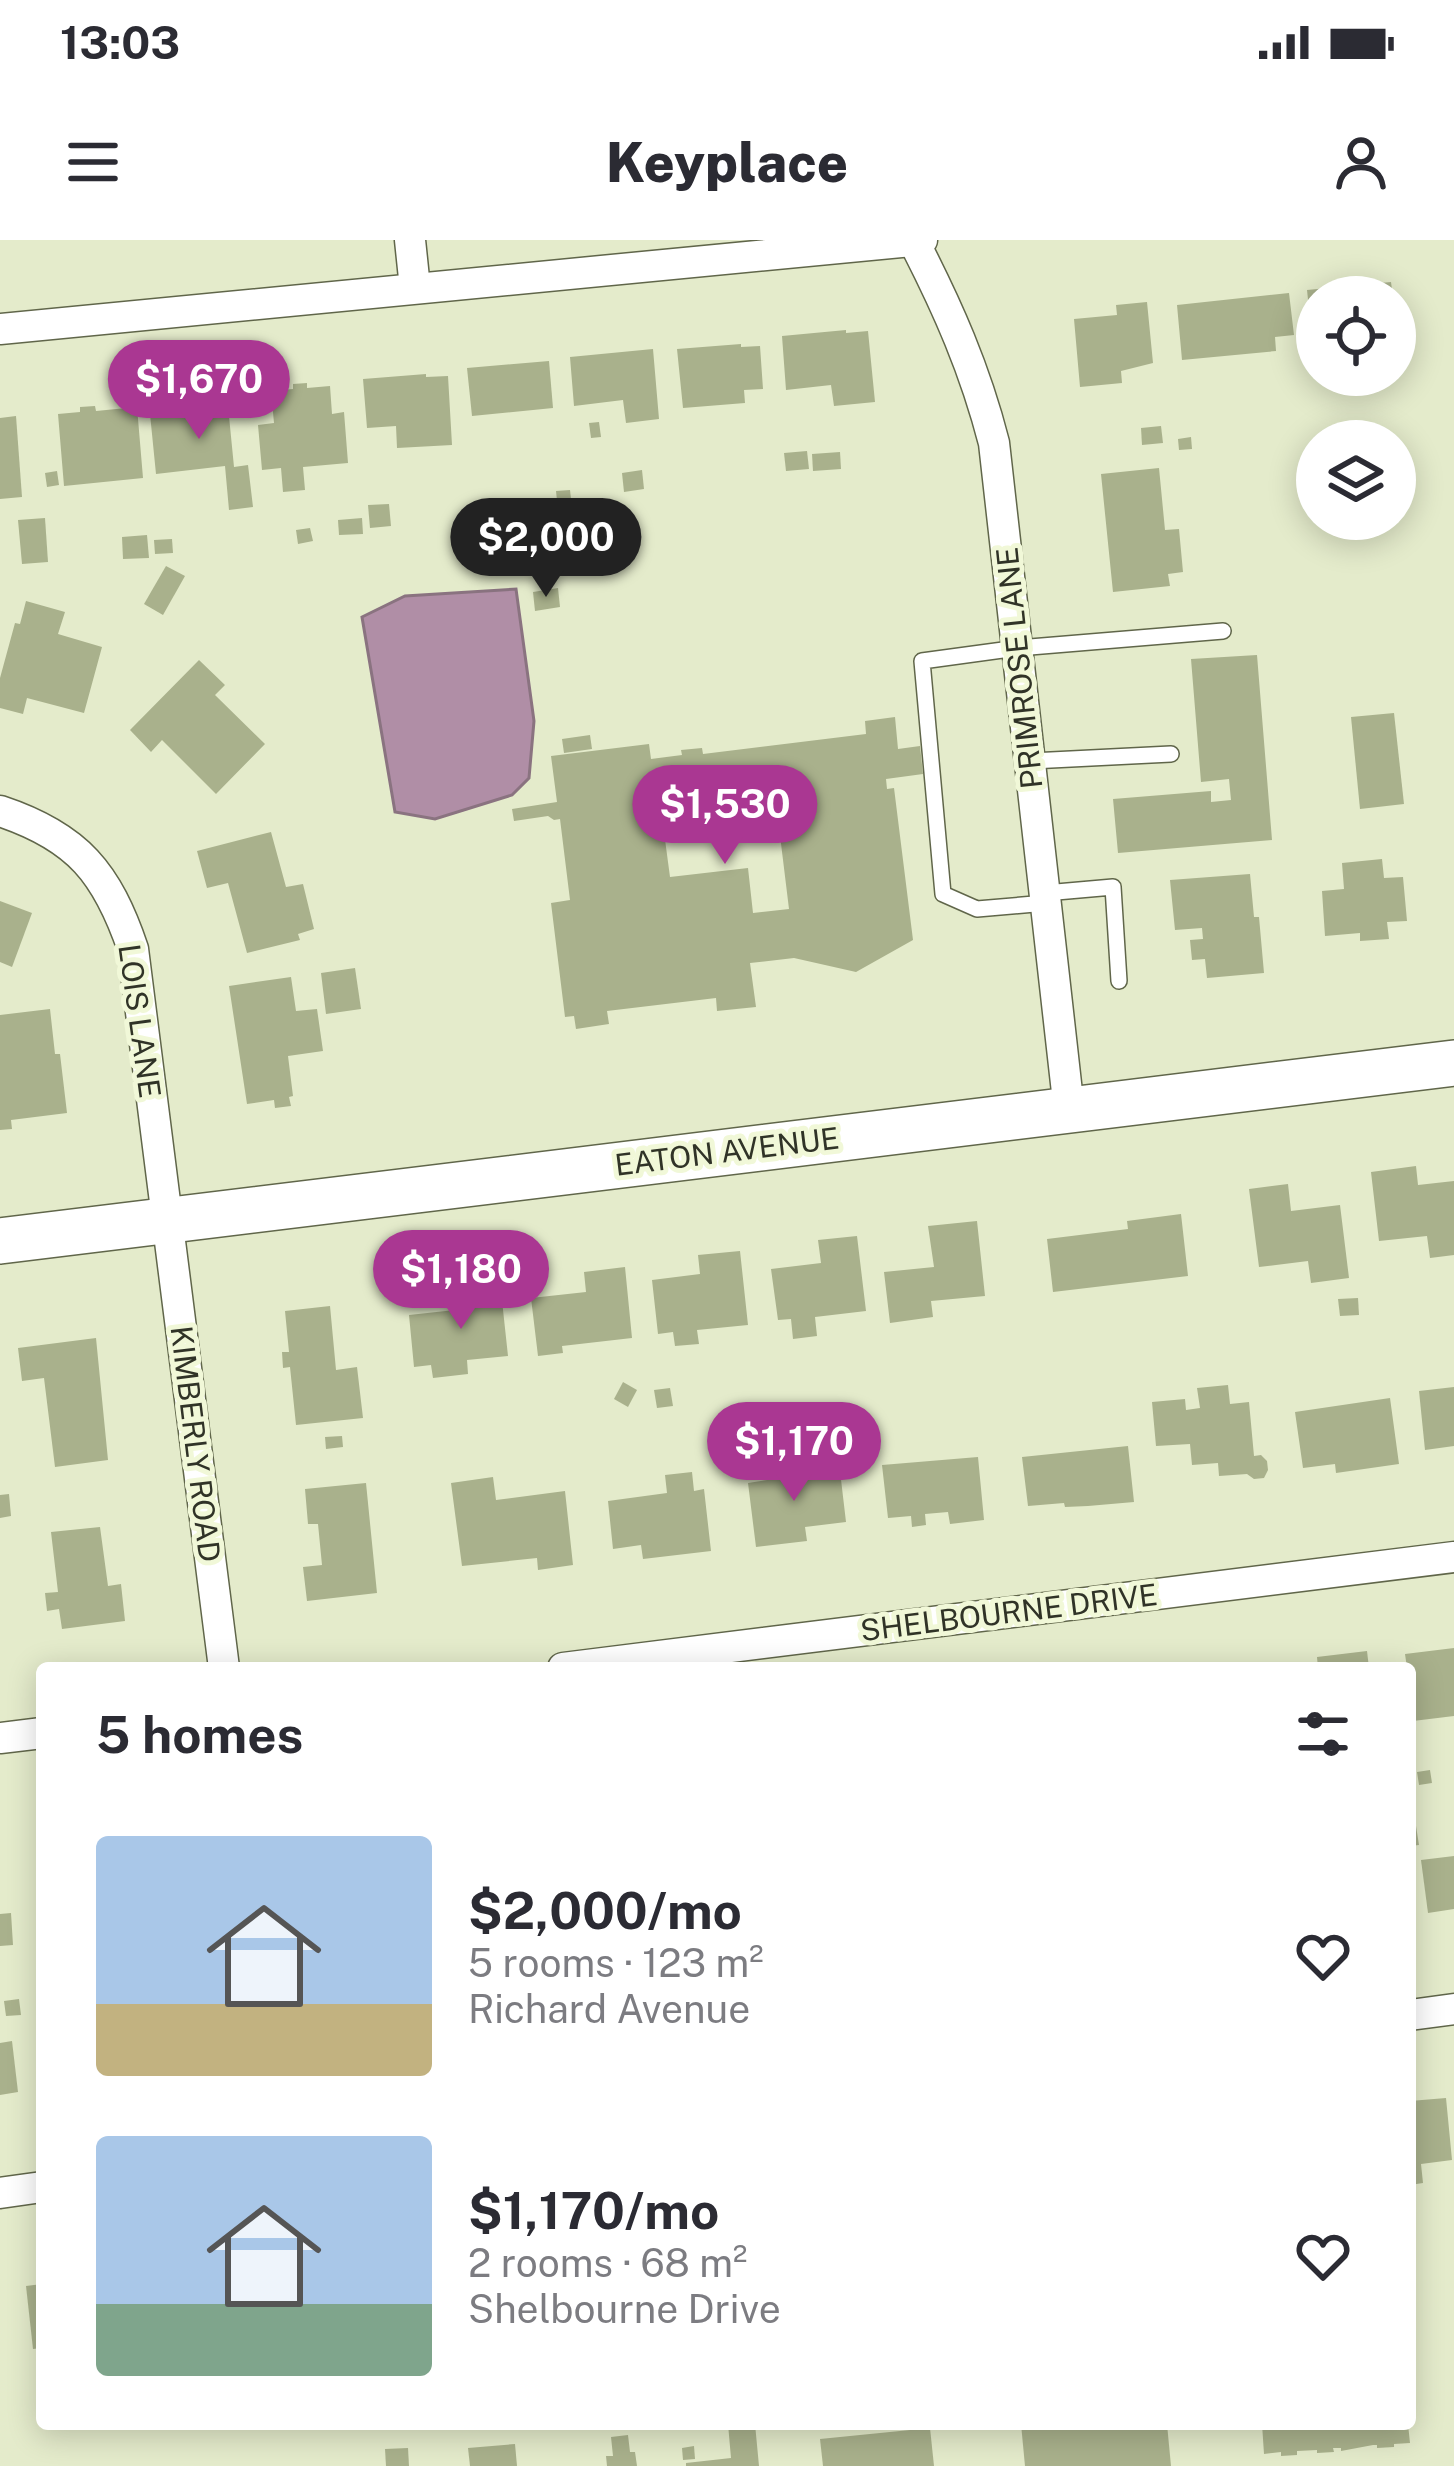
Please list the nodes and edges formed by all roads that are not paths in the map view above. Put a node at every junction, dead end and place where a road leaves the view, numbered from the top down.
1 (410, 240) edge
2 (916, 240) edge
3 (415, 288) junction
4 (0, 329) edge
5 (1223, 631) dead end
6 (1018, 648) junction
7 (1171, 754) dead end
8 (1031, 761) junction
9 (0, 812) edge
10 (1046, 898) junction
11 (1119, 981) dead end
12 (1454, 1063) edge
13 (1069, 1110) junction
14 (166, 1220) junction
15 (0, 1241) edge
16 (1454, 1557) edge
17 (223, 1662) edge
18 (611, 1662) edge
19 (36, 1734) edge
20 (0, 1738) edge
21 (1454, 2009) edge
22 (1416, 2014) edge
23 (36, 2188) edge
24 (0, 2193) edge

1 - 3 street
2 - 3 street
2 - 6 street, PRIMROSE LANE
3 - 4 street
5 - 6 lane
6 - 8 street, PRIMROSE LANE
6 - 10 lane
7 - 8 lane
8 - 10 street, PRIMROSE LANE
9 - 14 street, LOIS LANE
10 - 11 lane
10 - 13 street, PRIMROSE LANE
12 - 13 street, EATON AVENUE
13 - 14 street, EATON AVENUE
14 - 15 street, EATON AVENUE
14 - 17 street, KIMBERLY ROAD
16 - 18 street, SHELBOURNE DRIVE
19 - 20 street
21 - 22 street
23 - 24 street

